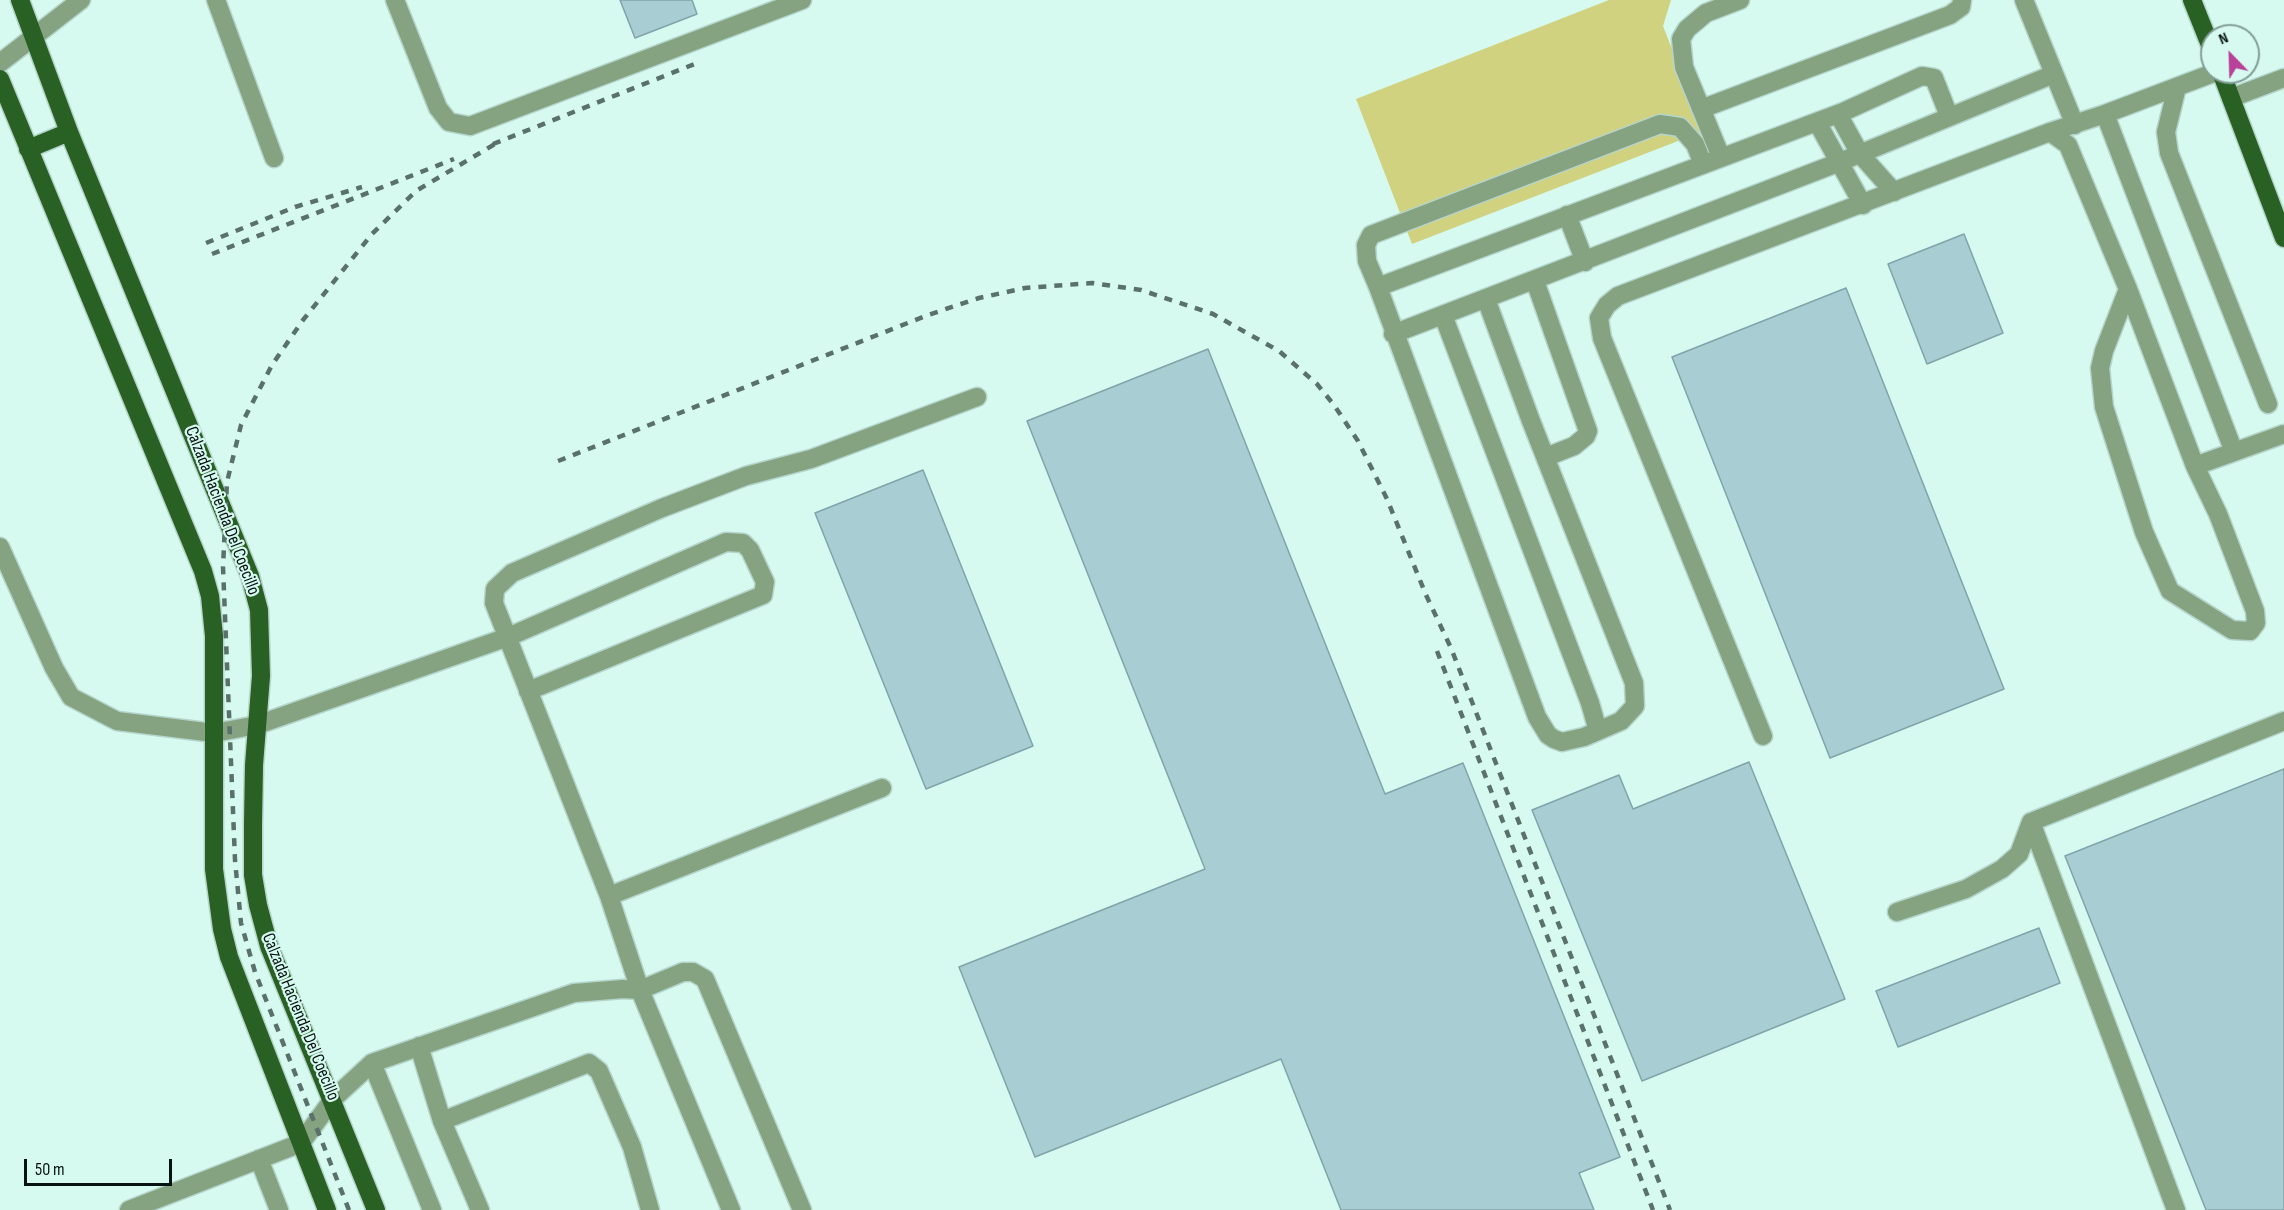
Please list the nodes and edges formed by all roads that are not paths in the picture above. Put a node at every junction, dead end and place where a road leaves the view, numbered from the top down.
1 (20, 0) edge
2 (81, 0) edge
3 (216, 0) edge
4 (395, 0) edge
5 (802, 0) edge
6 (1740, 0) edge
7 (1962, 0) edge
8 (2024, 0) edge
9 (2192, 0) edge
10 (2202, 24) edge
11 (35, 38) junction
12 (0, 63) edge
13 (2054, 74) junction
14 (2200, 78) edge
15 (2284, 78) edge
16 (0, 79) edge
17 (2226, 84) edge
18 (2177, 87) junction
19 (2231, 98) junction
20 (1701, 109) junction
21 (1838, 114) junction
22 (2105, 114) junction
23 (1949, 116) junction
24 (1817, 122) junction
25 (2075, 125) junction
26 (69, 132) junction
27 (2050, 132) junction
28 (28, 149) junction
29 (1860, 154) junction
30 (274, 158) dead end
31 (1720, 158) junction
32 (1840, 162) junction
33 (1703, 164) junction
34 (1894, 192) junction
35 (1863, 205) junction
36 (1567, 215) junction
37 (2284, 238) edge
38 (1585, 262) junction
39 (1535, 281) junction
40 (1378, 287) junction
41 (2128, 289) junction
42 (1486, 299) junction
43 (1443, 315) junction
44 (1394, 334) junction
45 (977, 397) dead end
46 (2268, 404) dead end
47 (2284, 434) edge
48 (2234, 452) junction
49 (1546, 457) junction
50 (2195, 466) junction
51 (0, 547) edge
52 (508, 637) junction
53 (528, 691) junction
54 (2284, 721) edge
55 (257, 724) junction
56 (1598, 731) junction
57 (214, 733) junction
58 (1763, 736) dead end
59 (882, 788) dead end
60 (2031, 822) junction
61 (609, 896) junction
62 (1897, 912) dead end
63 (640, 990) junction
64 (419, 1046) junction
65 (372, 1063) junction
66 (333, 1099) junction
67 (442, 1121) junction
68 (300, 1143) junction
69 (259, 1159) junction
70 (129, 1210) edge
71 (279, 1210) edge
72 (327, 1210) edge
73 (376, 1210) edge
74 (432, 1210) edge
75 (480, 1210) edge
76 (650, 1210) edge
77 (731, 1210) edge
78 (802, 1210) edge
79 (2176, 1210) edge

1 - 11 main road, Calzada Hacienda Del Coecillo
2 - 11 street
3 - 30 street
4 - 5 street
6 - 20 street
7 - 20 street
8 - 13 street
9 - 10 main road
11 - 12 street
11 - 26 main road, Calzada Hacienda Del Coecillo
13 - 23 street
13 - 25 street
14 - 18 street
15 - 19 street
16 - 28 main road
17 - 19 main road
18 - 22 street
18 - 46 street
19 - 37 main road
20 - 31 street
21 - 23 street
21 - 24 street
21 - 29 street
22 - 25 street
22 - 48 street
23 - 29 street
24 - 31 street
24 - 32 street
25 - 27 street
26 - 28 main road
26 - 55 main road, Calzada Hacienda Del Coecillo
27 - 34 street
27 - 41 street
28 - 57 main road
29 - 32 street
29 - 34 street
31 - 33 street
32 - 35 street
32 - 38 street
33 - 36 street
33 - 40 street
34 - 35 street
35 - 58 street
36 - 38 street
36 - 40 street
38 - 39 street
39 - 42 street
39 - 49 street
40 - 44 street
41 - 50 street
41 - 50 street
42 - 43 street
42 - 49 street
43 - 44 street
43 - 56 street
44 - 56 street
45 - 52 street
47 - 48 street
48 - 50 street
49 - 56 street
51 - 57 street
52 - 53 street
52 - 53 street
52 - 55 street
53 - 61 street
54 - 60 street
55 - 57 street
55 - 66 main road, Calzada Hacienda Del Coecillo
57 - 68 main road
59 - 61 street
60 - 62 street
60 - 79 street
61 - 63 street
63 - 64 street
63 - 77 street
63 - 78 street
64 - 65 street
64 - 67 street
65 - 66 street
65 - 74 street
66 - 68 street
66 - 73 main road, Calzada Hacienda Del Coecillo
67 - 75 street
67 - 76 street
68 - 69 street
68 - 72 main road
69 - 70 street
69 - 71 street

